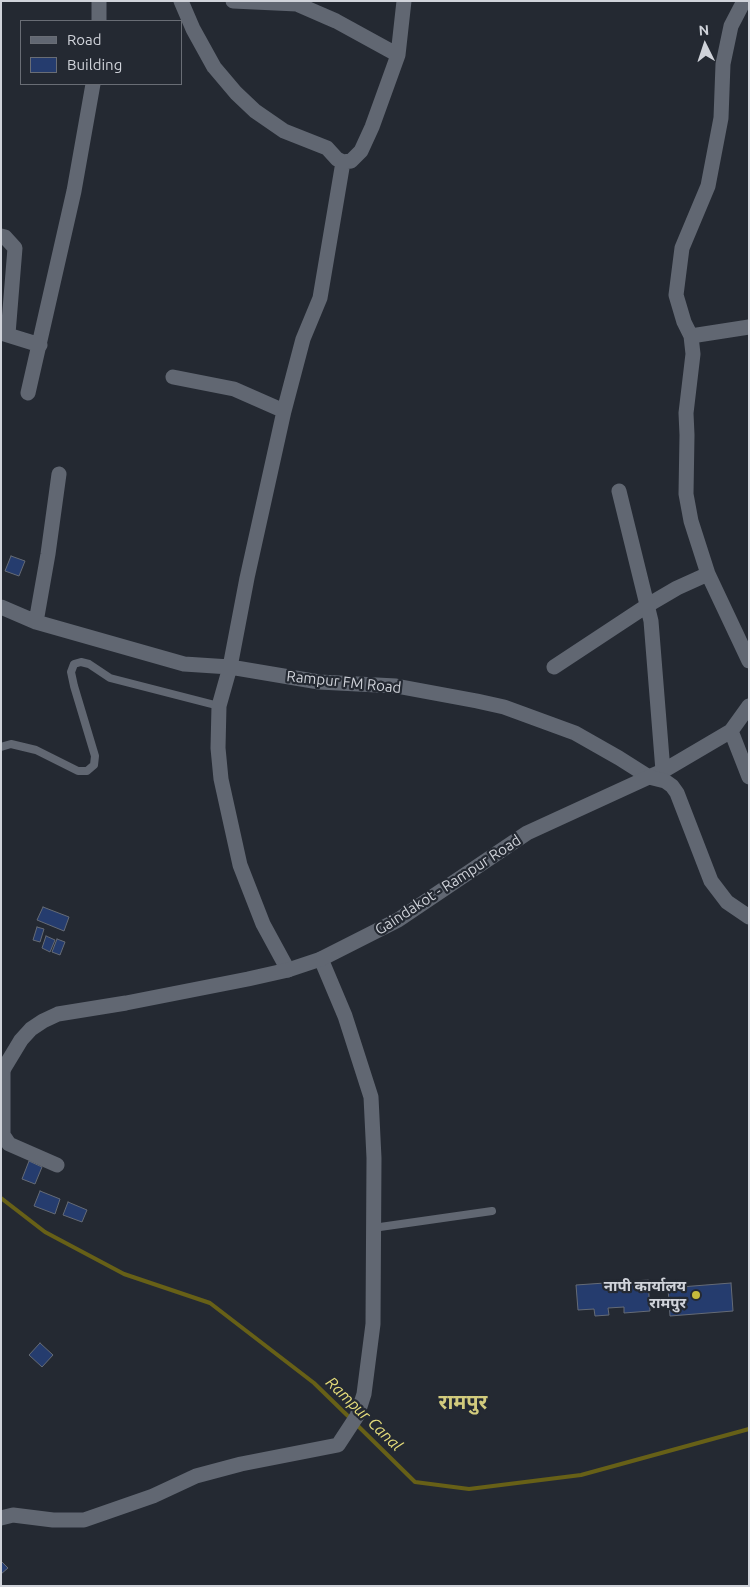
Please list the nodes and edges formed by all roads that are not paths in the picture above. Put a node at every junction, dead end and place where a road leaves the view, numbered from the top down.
1 (99, 1) edge
2 (181, 1) edge
3 (233, 1) edge
4 (404, 1) edge
5 (744, 1) edge
6 (99, 20) edge
7 (398, 55) junction
8 (94, 85) edge
9 (343, 162) junction
10 (1, 236) edge
11 (749, 328) edge
12 (4, 333) edge
13 (691, 336) junction
14 (40, 345) junction
15 (173, 377) dead end
16 (28, 393) dead end
17 (284, 411) junction
18 (60, 474) dead end
19 (619, 490) dead end
20 (708, 574) junction
21 (648, 605) junction
22 (1, 607) edge
23 (36, 622) junction
24 (749, 661) edge
25 (230, 667) junction
26 (554, 667) dead end
27 (219, 706) junction
28 (749, 706) edge
29 (731, 731) junction
30 (1, 747) edge
31 (656, 774) junction
32 (749, 777) edge
33 (749, 917) edge
34 (321, 960) junction
35 (288, 970) junction
36 (2, 1072) edge
37 (57, 1165) dead end
38 (492, 1210) dead end
39 (373, 1228) junction
40 (1, 1518) edge

1 - 6 street
2 - 9 street
3 - 7 street
4 - 7 street
5 - 13 street
7 - 9 street
8 - 14 street
9 - 17 street
10 - 12 street
11 - 13 street
12 - 14 street
13 - 20 street
14 - 16 street
15 - 17 street
17 - 25 street
18 - 23 street
19 - 21 street
20 - 21 street
20 - 24 street
21 - 26 street
21 - 31 street
22 - 23 street, Rampur FM Road
23 - 25 street, Rampur FM Road
25 - 27 street
25 - 31 street, Rampur FM Road
27 - 30 lane
27 - 35 street
28 - 29 street
29 - 31 street, Gaindakot - Rampur Road
29 - 32 street
31 - 33 street
31 - 34 street, Gaindakot - Rampur Road
34 - 35 street, Gaindakot - Rampur Road
34 - 39 street
35 - 36 street, Gaindakot - Rampur Road
36 - 37 street
38 - 39 lane
39 - 40 street

